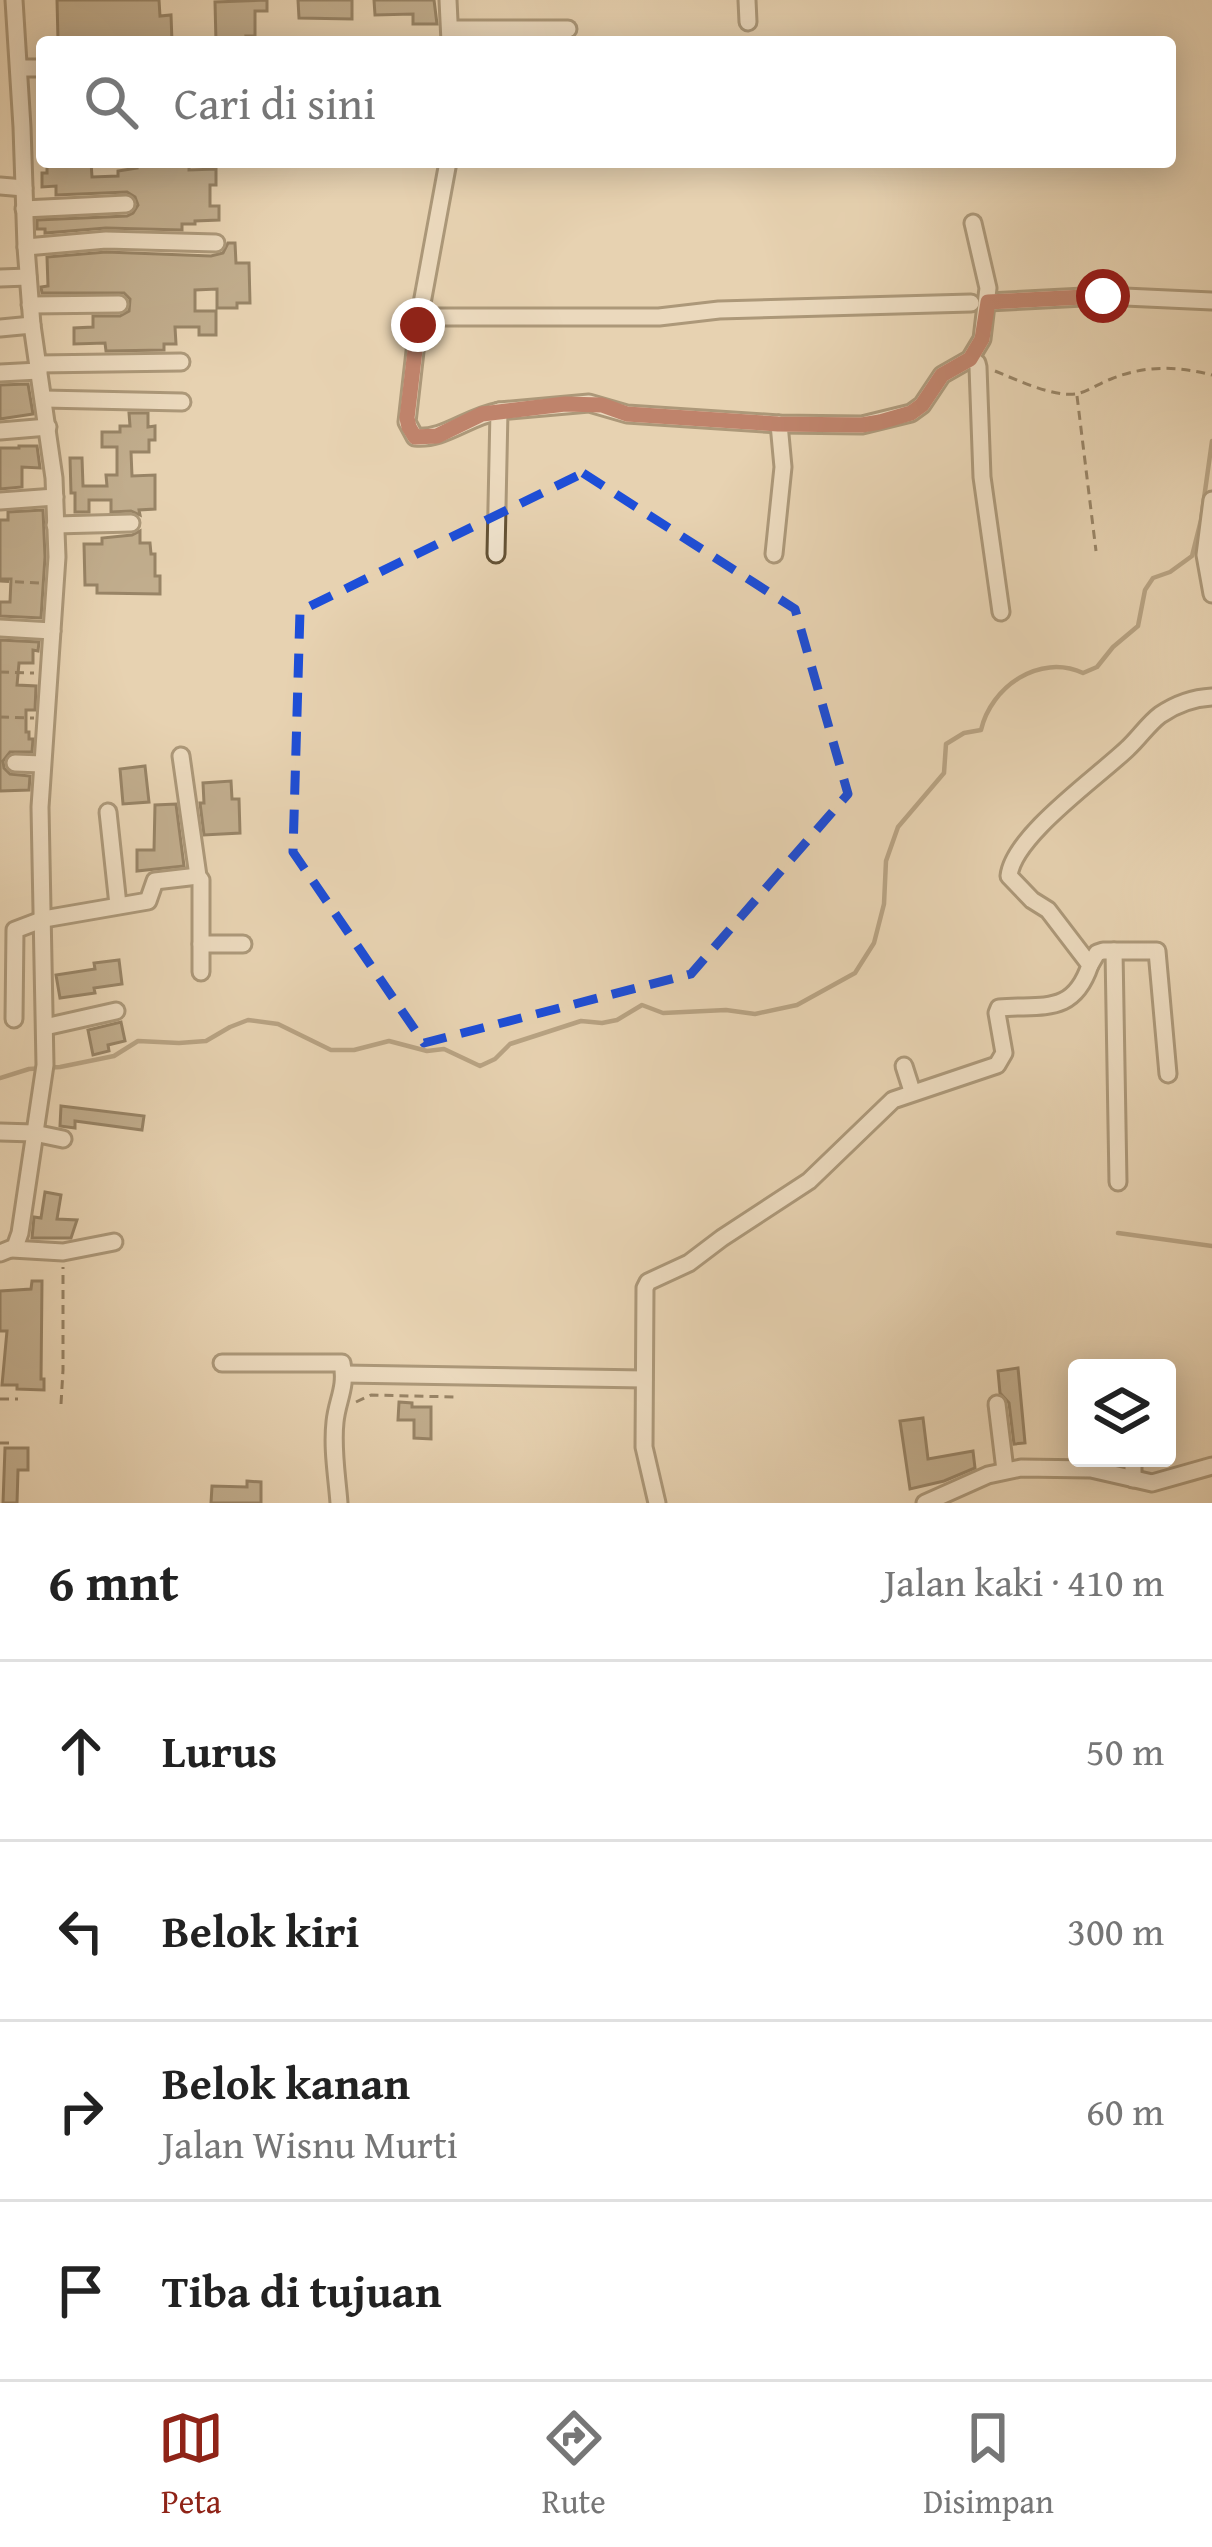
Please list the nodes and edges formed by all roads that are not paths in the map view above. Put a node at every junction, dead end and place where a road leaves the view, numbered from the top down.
1 (14, 0) edge
2 (448, 0) edge
3 (747, 0) edge
4 (748, 22) dead end
5 (568, 29) dead end
6 (450, 36) edge
7 (9, 40) edge
8 (19, 68) junction
9 (36, 68) edge
10 (0, 126) edge
11 (22, 127) junction
12 (447, 168) edge
13 (0, 186) edge
14 (24, 188) junction
15 (126, 204) dead end
16 (25, 209) junction
17 (973, 223) dead end
18 (215, 243) dead end
19 (26, 247) junction
20 (28, 277) junction
21 (0, 278) edge
22 (1212, 301) edge
23 (980, 303) junction
24 (30, 304) junction
25 (119, 304) dead end
26 (419, 317) junction
27 (32, 325) junction
28 (0, 328) edge
29 (973, 361) junction
30 (181, 362) dead end
31 (38, 368) junction
32 (0, 373) edge
33 (44, 399) junction
34 (182, 402) dead end
35 (499, 411) junction
36 (778, 424) junction
37 (48, 427) junction
38 (0, 431) edge
39 (55, 497) junction
40 (1212, 500) edge
41 (0, 501) edge
42 (131, 523) dead end
43 (55, 525) junction
44 (496, 554) dead end
45 (774, 554) dead end
46 (1212, 594) edge
47 (1001, 613) dead end
48 (0, 628) edge
49 (52, 631) junction
50 (1212, 697) edge
51 (181, 756) dead end
52 (15, 764) dead end
53 (42, 764) junction
54 (108, 812) dead end
55 (198, 876) junction
56 (118, 905) junction
57 (44, 919) junction
58 (201, 944) junction
59 (243, 944) dead end
60 (1114, 951) junction
61 (1090, 965) junction
62 (201, 972) dead end
63 (116, 1011) dead end
64 (14, 1019) dead end
65 (45, 1027) junction
66 (904, 1066) dead end
67 (1168, 1074) dead end
68 (912, 1091) junction
69 (0, 1132) edge
70 (34, 1133) junction
71 (63, 1139) dead end
72 (1118, 1182) dead end
73 (114, 1242) dead end
74 (6, 1251) edge
75 (222, 1364) dead end
76 (344, 1374) junction
77 (644, 1379) junction
78 (997, 1403) dead end
79 (1212, 1466) edge
80 (1133, 1467) edge
81 (1005, 1470) junction
82 (1132, 1479) junction
83 (339, 1503) edge
84 (657, 1503) edge
85 (925, 1503) edge

1 - 7 street
2 - 6 street
3 - 4 street
5 - 6 street
7 - 8 street
8 - 9 street
8 - 11 street
10 - 11 street
11 - 14 street
12 - 26 street
13 - 14 street
14 - 16 street
15 - 16 street
16 - 19 street
17 - 23 street
18 - 19 street
19 - 20 street
20 - 21 street
20 - 24 street
22 - 23 street
23 - 26 street
23 - 29 street
24 - 25 street
24 - 27 street
26 - 35 street
27 - 28 street
27 - 31 street
29 - 36 street
29 - 47 street
30 - 31 street
31 - 32 street
31 - 33 street
33 - 34 street
33 - 37 street
35 - 36 street
35 - 44 street
36 - 45 street
37 - 38 street
37 - 39 street
39 - 41 street
39 - 43 street
40 - 46 street
42 - 43 street
43 - 49 street
48 - 49 street
49 - 53 street
50 - 61 street
51 - 55 street
52 - 53 street
53 - 57 street
54 - 56 street
55 - 56 street
55 - 58 street
56 - 57 street
57 - 64 street
57 - 65 street
58 - 59 street
58 - 62 street
60 - 61 street
60 - 67 street
60 - 72 street
61 - 68 street
63 - 65 street
65 - 70 street
66 - 68 street
68 - 77 street
69 - 70 street
70 - 71 street
70 - 74 street
73 - 74 street
75 - 76 street
76 - 77 street
76 - 83 street
77 - 84 street
78 - 81 street
79 - 82 street
80 - 82 street
81 - 82 street
81 - 85 street

